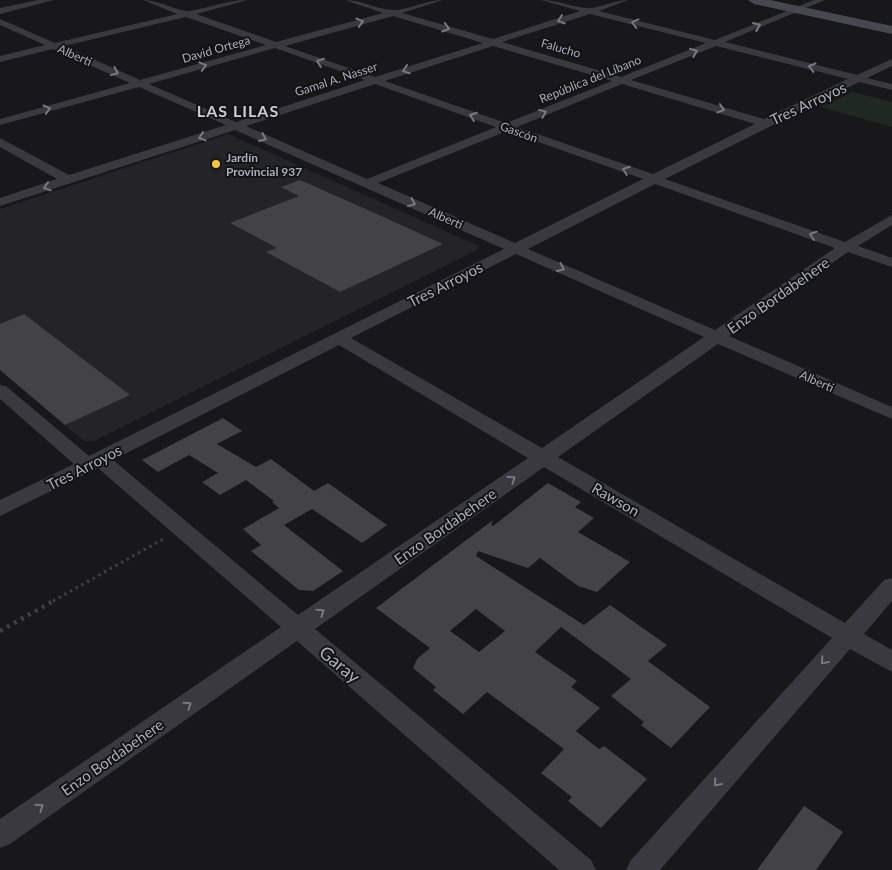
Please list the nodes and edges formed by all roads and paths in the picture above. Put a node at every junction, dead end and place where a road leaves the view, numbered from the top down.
1 (50, 0) edge
2 (146, 0) edge
3 (244, 0) edge
4 (348, 0) edge
5 (439, 0) edge
6 (545, 0) edge
7 (624, 0) edge
8 (754, 0) edge
9 (821, 0) edge
10 (797, 9) junction
11 (0, 10) edge
12 (589, 11) junction
13 (393, 13) junction
14 (186, 14) junction
15 (0, 22) edge
16 (892, 30) edge
17 (493, 42) junction
18 (716, 43) junction
19 (54, 46) junction
20 (275, 46) junction
21 (0, 59) edge
22 (892, 62) edge
23 (860, 79) junction
24 (624, 80) junction
25 (374, 81) junction
26 (140, 83) junction
27 (892, 87) edge
28 (0, 122) edge
29 (765, 123) junction
30 (236, 126) junction
31 (506, 128) junction
32 (0, 142) edge
33 (68, 180) junction
34 (652, 180) junction
35 (368, 184) junction
36 (0, 202) edge
37 (892, 220) edge
38 (846, 247) junction
39 (516, 248) junction
40 (892, 263) edge
41 (717, 337) junction
42 (339, 338) junction
43 (0, 390) edge
44 (892, 414) edge
45 (544, 457) junction
46 (93, 462) junction
47 (0, 509) edge
48 (181, 528) junction
49 (892, 586) edge
50 (298, 628) junction
51 (0, 631) edge
52 (847, 635) junction
53 (892, 662) edge
54 (0, 835) edge
55 (581, 870) edge
56 (640, 870) edge

1 - 11 street
2 - 14 street, Gascón
3 - 14 street
4 - 13 street, Falucho
5 - 13 street, David Ortega
6 - 12 street
7 - 12 street, Gamal A. Nasser
8 - 10 main road
9 - 10 street, República del Líbano
10 - 16 main road
18 -> 10 street, República del Líbano
12 -> 17 street, Gamal A. Nasser
18 -> 12 street
13 -> 17 street, Falucho
20 -> 13 street, David Ortega
14 - 19 street
14 - 20 street, Gascón
15 - 19 street, Alberti
17 - 24 street, Falucho
17 -> 25 street, Gamal A. Nasser
23 -> 18 street
24 -> 18 street, República del Líbano
19 - 21 street
19 -> 26 street, Alberti
25 -> 20 street, Gascón
26 -> 20 street, David Ortega
22 - 23 street, Tres Arroyos
23 - 27 street
23 - 29 street, Tres Arroyos
24 -> 29 street, Falucho
31 -> 24 street, República del Líbano
25 - 30 street, Gamal A. Nasser
31 -> 25 street, Gascón
28 -> 26 street, David Ortega
26 - 30 street, Alberti
29 - 34 street, Tres Arroyos
30 -> 33 street, Gamal A. Nasser
30 -> 35 street, Alberti
34 -> 31 street, Gascón
31 - 35 street, República del Líbano
32 - 33 street
33 -> 36 street, Gamal A. Nasser
38 -> 34 street, Gascón
34 - 39 street, Tres Arroyos
35 -> 39 street, Alberti
37 - 38 street, Enzo Bordabehere
38 - 40 street, Gascón
38 - 41 street, Enzo Bordabehere
39 -> 41 street, Alberti
39 - 42 street, Tres Arroyos
41 - 44 street, Alberti
41 - 45 street, Enzo Bordabehere
42 - 45 street, Rawson
42 - 46 street, Tres Arroyos
43 - 46 street, Garay
50 -> 45 street, Enzo Bordabehere
45 - 52 street, Rawson
46 - 47 street, Tres Arroyos
46 - 48 street, Garay
48 - 50 street, Garay
48 - 51 path
49 - 52 street
54 -> 50 street, Enzo Bordabehere
50 - 55 street, Garay
52 - 53 street, Rawson
52 -> 56 street

